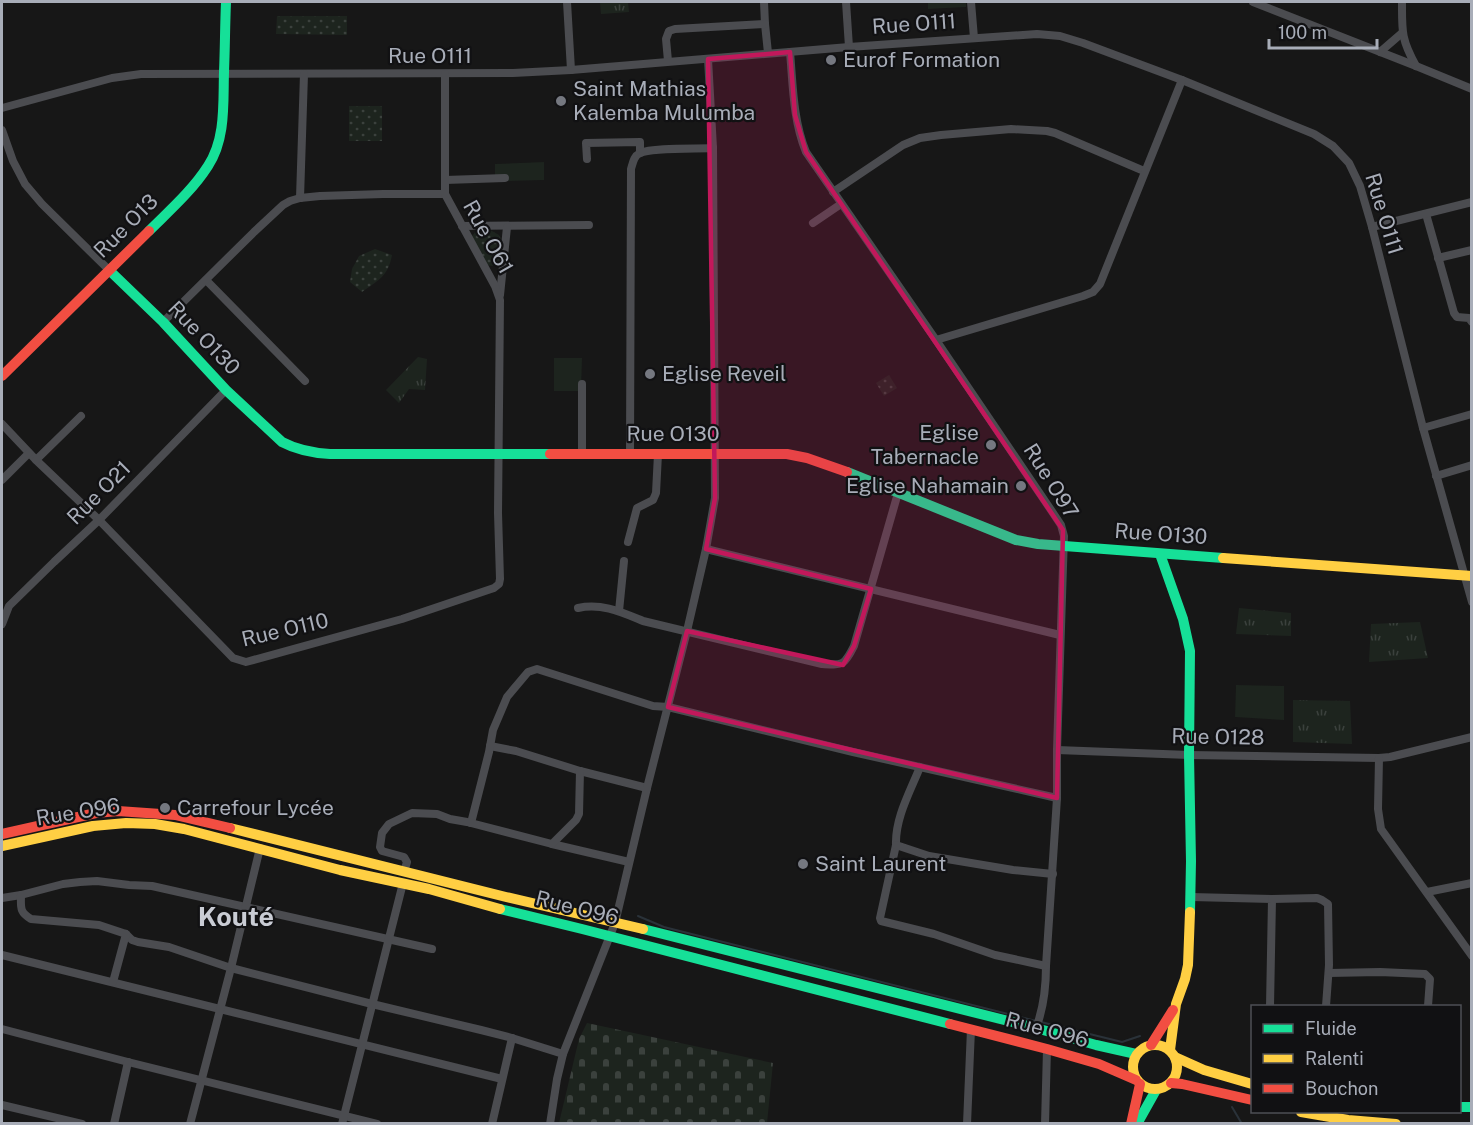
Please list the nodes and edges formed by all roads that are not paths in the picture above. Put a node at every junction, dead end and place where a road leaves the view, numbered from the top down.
1 (226, 2) edge
2 (567, 2) edge
3 (764, 2) edge
4 (846, 2) edge
5 (971, 2) edge
6 (1253, 2) edge
7 (1402, 2) edge
8 (765, 24) junction
9 (1402, 33) junction
10 (974, 38) junction
11 (849, 47) junction
12 (790, 51) junction
13 (1380, 52) junction
14 (768, 53) junction
15 (708, 59) junction
16 (668, 61) junction
17 (1416, 66) junction
18 (572, 70) junction
19 (224, 74) junction
20 (304, 74) junction
21 (445, 74) junction
22 (1182, 80) junction
23 (1472, 89) edge
24 (2, 108) edge
25 (2, 130) edge
26 (714, 148) junction
27 (640, 153) junction
28 (587, 159) dead end
29 (1144, 171) junction
30 (505, 178) dead end
31 (445, 180) junction
32 (833, 192) junction
33 (445, 194) junction
34 (300, 198) junction
35 (1472, 202) edge
36 (841, 204) junction
37 (1426, 214) junction
38 (813, 223) dead end
39 (589, 225) dead end
40 (462, 226) junction
41 (507, 226) junction
42 (1372, 227) junction
43 (1472, 250) edge
44 (1438, 258) junction
45 (110, 271) junction
46 (206, 280) junction
47 (500, 300) junction
48 (163, 322) junction
49 (1472, 322) edge
50 (936, 340) junction
51 (2, 376) edge
52 (304, 381) dead end
53 (582, 384) dead end
54 (226, 390) junction
55 (1472, 414) edge
56 (81, 416) dead end
57 (2, 424) edge
58 (1423, 428) junction
59 (29, 453) junction
60 (499, 454) junction
61 (582, 454) junction
62 (630, 454) junction
63 (658, 454) junction
64 (715, 454) junction
65 (36, 460) junction
66 (1472, 465) edge
67 (1436, 476) junction
68 (2, 480) edge
69 (898, 493) junction
70 (99, 520) junction
71 (628, 542) dead end
72 (1063, 546) junction
73 (706, 549) junction
74 (1160, 554) junction
75 (624, 561) dead end
76 (1468, 576) edge
77 (872, 589) junction
78 (1472, 602) edge
79 (578, 608) dead end
80 (619, 610) junction
81 (2, 624) edge
82 (687, 631) junction
83 (1060, 635) junction
84 (668, 707) junction
85 (1472, 738) edge
86 (490, 746) junction
87 (1057, 750) junction
88 (1189, 755) junction
89 (1379, 758) junction
90 (920, 767) junction
91 (579, 771) junction
92 (647, 788) junction
93 (1057, 798) junction
94 (471, 823) junction
95 (2, 834) edge
96 (552, 844) junction
97 (896, 845) junction
98 (2, 846) edge
99 (260, 848) junction
100 (629, 862) junction
101 (1053, 874) junction
102 (404, 877) junction
103 (1472, 883) edge
104 (1427, 891) junction
105 (21, 894) junction
106 (1191, 897) junction
107 (2, 898) edge
108 (1272, 899) junction
109 (246, 907) junction
110 (615, 923) junction
111 (126, 934) junction
112 (610, 936) junction
113 (388, 940) junction
114 (432, 950) dead end
115 (1472, 956) edge
116 (2, 957) edge
117 (1046, 966) junction
118 (231, 968) junction
119 (1329, 973) junction
120 (113, 982) junction
121 (372, 1004) junction
122 (1176, 1004) junction
123 (1270, 1005) edge
124 (1326, 1005) edge
125 (1428, 1005) edge
126 (220, 1009) junction
127 (1036, 1028) junction
128 (2, 1029) edge
129 (971, 1029) junction
130 (512, 1038) junction
131 (361, 1044) junction
132 (1151, 1045) junction
133 (1047, 1049) junction
134 (563, 1054) junction
135 (1136, 1054) junction
136 (1172, 1054) junction
137 (128, 1062) junction
138 (502, 1079) junction
139 (201, 1080) junction
140 (1138, 1082) junction
141 (1171, 1083) junction
142 (1251, 1084) edge
143 (1156, 1090) junction
144 (1251, 1100) edge
145 (2, 1105) edge
146 (1307, 1113) edge
147 (43, 1119) edge
148 (343, 1119) edge
149 (82, 1124) edge
150 (114, 1124) edge
151 (190, 1124) edge
152 (377, 1124) edge
153 (492, 1124) edge
154 (550, 1124) edge
155 (967, 1124) edge
156 (1045, 1124) edge
157 (1131, 1124) edge
158 (1137, 1124) edge
159 (1396, 1124) edge

1 - 19 main road, Rue O13
2 - 18 street
3 - 8 street
4 - 11 street
5 - 10 street
6 - 13 street
7 - 9 street
8 - 14 street
8 - 16 street
9 - 13 street
9 - 17 street
10 - 11 street, Rue O111
10 - 22 street, Rue O111
11 - 12 street, Rue O111
12 - 14 street, Rue O111
12 - 32 street, Rue O97
13 - 17 street
14 - 15 street, Rue O111
15 - 16 street, Rue O111
15 - 26 street
16 - 18 street, Rue O111
17 - 23 street
18 - 21 street, Rue O111
19 - 20 street, Rue O111
19 - 24 street, Rue O111
19 - 45 main road, Rue O13
20 - 21 street, Rue O111
20 - 34 street
21 - 31 street, Rue O61
22 - 29 street
22 - 42 street, Rue O111
25 - 45 street, Rue O130
26 - 27 street
26 - 64 street
27 - 28 street
27 - 62 street
29 - 32 street
29 - 50 street
30 - 31 street
31 - 33 street, Rue O61
32 - 36 street, Rue O97
33 - 34 street
33 - 40 street, Rue O61
34 - 46 street
35 - 37 street
36 - 38 street
36 - 50 street, Rue O97
37 - 42 street
37 - 44 street
39 - 41 street
40 - 41 street
40 - 47 street, Rue O61
41 - 47 street
42 - 58 street, Rue O111
43 - 44 street
44 - 49 street
45 - 48 main road, Rue O130
45 - 51 main road, Rue O13
46 - 48 street
46 - 52 street
47 - 60 street, Rue O61
48 - 54 main road, Rue O130
50 - 72 street, Rue O97
53 - 61 street
54 - 60 main road, Rue O130
54 - 70 street, Rue O21
55 - 58 street
56 - 65 street
57 - 59 street, Rue O110
58 - 67 street, Rue O111
59 - 65 street, Rue O110
59 - 68 street
60 - 61 main road, Rue O130
60 - 70 street, Rue O110
61 - 62 main road, Rue O130
62 - 63 main road, Rue O130
63 - 64 main road, Rue O130
63 - 71 street
64 - 69 main road, Rue O130
64 - 73 street
65 - 70 street, Rue O110
66 - 67 street
67 - 76 street, Rue O111
69 - 72 main road, Rue O130
69 - 77 street
70 - 81 street, Rue O21
72 - 74 main road, Rue O130
72 - 83 street, Rue O97
73 - 77 street
73 - 82 street
74 - 76 main road, Rue O130
74 - 88 main road
75 - 80 street
76 - 78 street, Rue O111
77 - 82 street
77 - 83 street
79 - 80 street
80 - 82 street
82 - 84 street
83 - 87 street, Rue O97
84 - 86 street
84 - 90 street
84 - 92 street
85 - 89 street, Rue O128
86 - 91 street
86 - 94 street
87 - 88 street, Rue O128
87 - 93 street, Rue O97
88 - 89 street, Rue O128
88 - 106 main road
89 - 104 street
90 - 93 street
90 - 97 street
91 - 92 street
91 - 96 street
92 - 100 street
93 - 101 street, Rue O97
94 - 96 street
94 - 102 street
95 - 102 main road, Rue O96
96 - 100 street
97 - 101 street
97 - 117 street
98 - 99 main road, Rue O96
99 - 102 main road, Rue O96
99 - 109 street
100 - 110 street
101 - 117 street, Rue O97
102 - 110 main road, Rue O96
102 - 112 main road, Rue O96
102 - 113 street
103 - 104 street
104 - 115 street
105 - 107 street
105 - 109 street
105 - 111 street
106 - 108 street
106 - 122 main road
108 - 119 street
108 - 123 street
109 - 113 street
109 - 118 street
110 - 112 street
110 - 127 main road, Rue O96
111 - 118 street
111 - 120 street
112 - 129 main road, Rue O96
112 - 134 street
113 - 114 street
113 - 121 street
116 - 120 street
117 - 127 street, Rue O97
118 - 121 street
118 - 126 street
119 - 124 street
119 - 125 street
120 - 126 street
121 - 130 street
121 - 131 street
122 - 132 main road
122 - 136 main road
126 - 131 street
126 - 139 street
127 - 135 main road, Rue O96
128 - 137 street
129 - 133 main road, Rue O96
129 - 155 street
130 - 134 street
130 - 138 street
131 - 138 street
131 - 148 street
132 - 135 main road
132 - 136 main road
133 - 140 main road, Rue O96
133 - 156 street
134 - 154 street
135 - 140 main road
136 - 141 main road
136 - 142 main road
137 - 139 street
137 - 150 street
138 - 153 street
139 - 148 street
139 - 151 street
140 - 143 main road
140 - 157 main road
141 - 143 main road
141 - 144 main road
143 - 158 main road
145 - 147 street
146 - 159 main road
147 - 149 street
148 - 152 street

